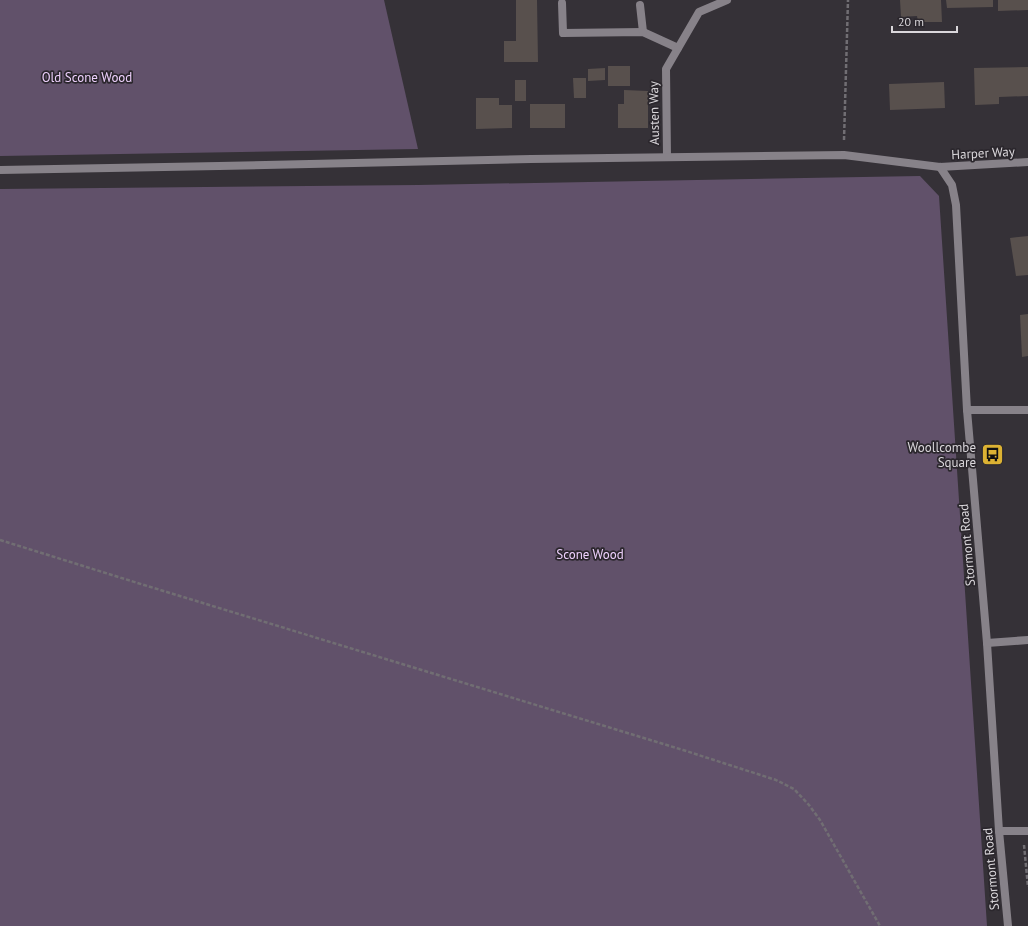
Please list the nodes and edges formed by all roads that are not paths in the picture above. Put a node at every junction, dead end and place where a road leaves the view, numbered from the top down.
1 (727, 0) edge
2 (562, 4) dead end
3 (640, 5) dead end
4 (643, 32) junction
5 (678, 48) junction
6 (667, 157) junction
7 (1028, 162) edge
8 (940, 167) junction
9 (0, 170) edge
10 (967, 410) junction
11 (1028, 410) edge
12 (1028, 640) edge
13 (987, 643) junction
14 (999, 831) junction
15 (1025, 831) edge
16 (1008, 926) edge

1 - 5 street, Austen Way
2 - 4 street
3 - 4 street
4 - 5 street
5 - 6 street, Austen Way
6 - 8 street, Harper Way
6 - 9 street, Harper Way
7 - 8 street, Harper Way
8 - 10 street, Stormont Road
10 - 11 street
10 - 13 street, Stormont Road
12 - 13 street
13 - 14 street, Stormont Road
14 - 15 street
14 - 16 street, Stormont Road

